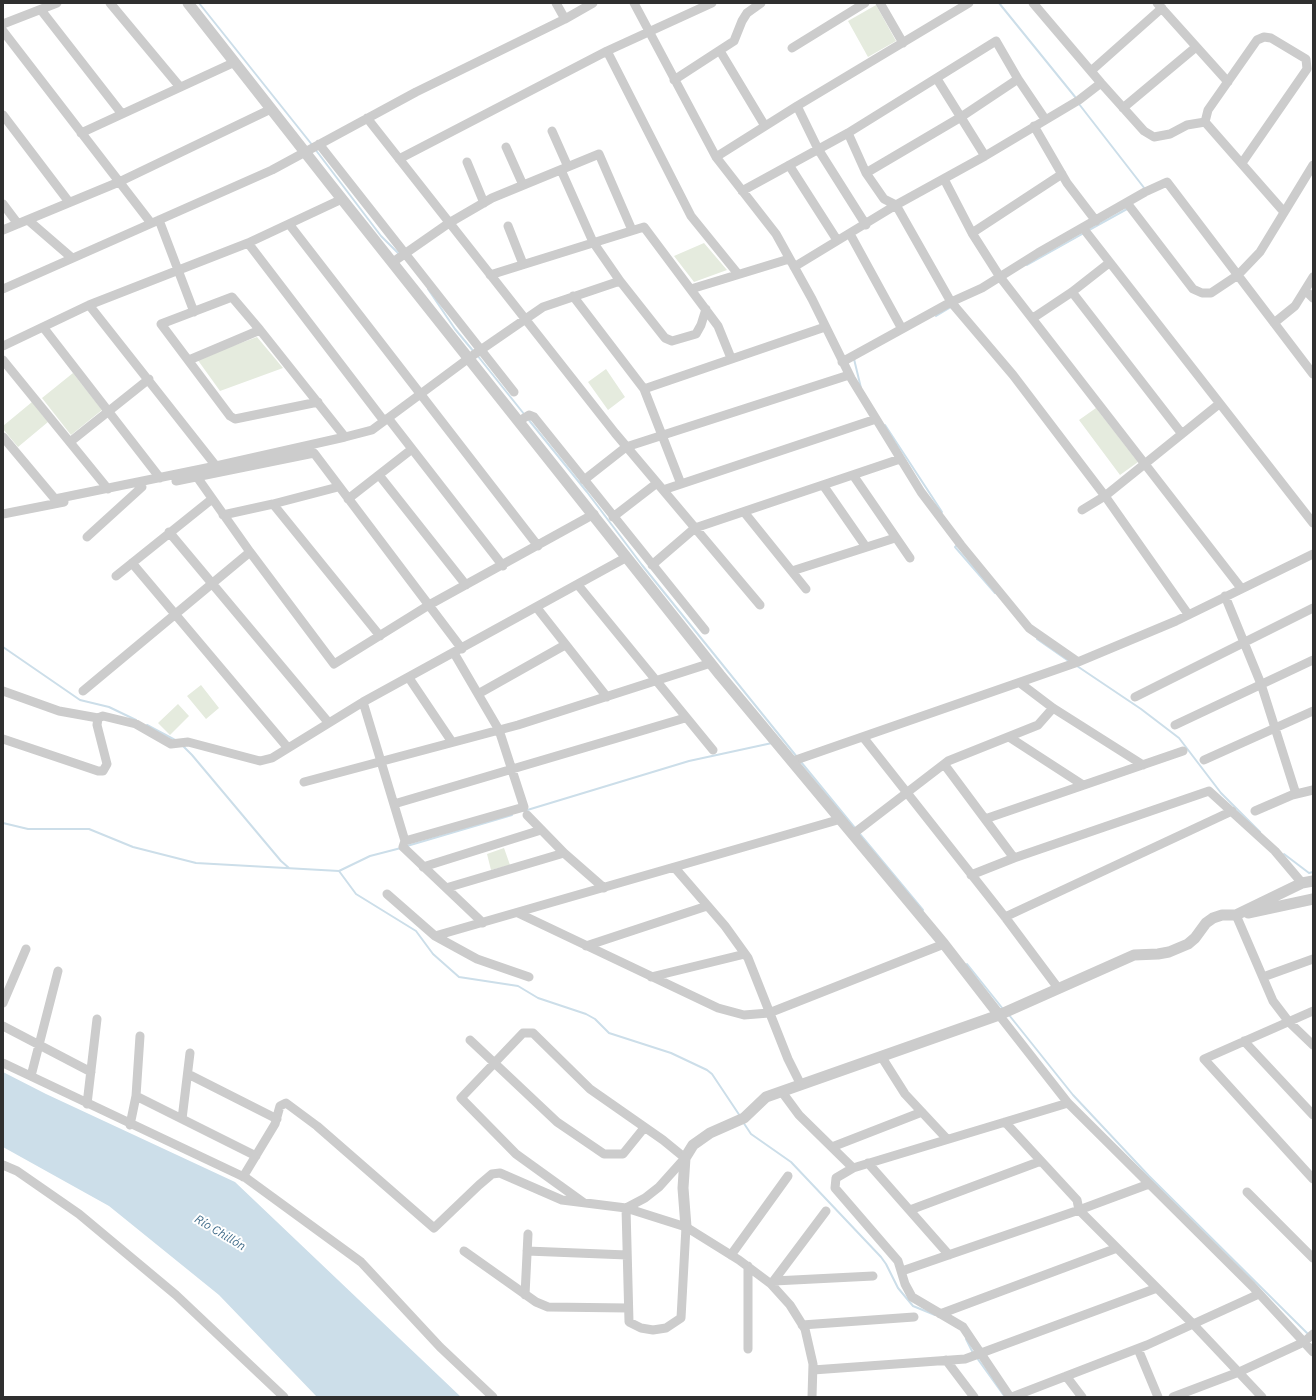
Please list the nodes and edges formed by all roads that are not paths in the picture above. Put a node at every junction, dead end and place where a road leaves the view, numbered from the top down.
1 (57, 3) edge
2 (110, 3) edge
3 (188, 3) edge
4 (556, 3) edge
5 (593, 3) edge
6 (634, 3) edge
7 (712, 3) edge
8 (761, 3) edge
9 (865, 3) edge
10 (880, 3) edge
11 (969, 3) edge
12 (1034, 3) edge
13 (1160, 5) edge
14 (41, 10) junction
15 (565, 19) junction
16 (3, 24) edge
17 (3, 31) edge
18 (648, 32) junction
19 (903, 42) junction
20 (1196, 47) junction
21 (792, 48) dead end
22 (607, 51) junction
23 (720, 51) junction
24 (234, 62) junction
25 (1091, 71) junction
26 (937, 79) junction
27 (1018, 79) junction
28 (674, 80) junction
29 (1228, 82) junction
30 (1101, 83) junction
31 (180, 87) junction
32 (796, 106) junction
33 (1123, 108) junction
34 (271, 109) junction
35 (122, 114) junction
36 (3, 115) edge
37 (961, 117) junction
38 (367, 118) junction
39 (1045, 119) junction
40 (1205, 122) junction
41 (765, 126) junction
42 (1034, 126) junction
43 (552, 131) dead end
44 (82, 133) junction
45 (848, 133) junction
46 (319, 144) junction
47 (506, 147) dead end
48 (818, 149) junction
49 (305, 152) junction
50 (985, 156) junction
51 (716, 157) junction
52 (399, 160) junction
53 (467, 162) dead end
54 (1242, 163) junction
55 (789, 165) junction
56 (1313, 165) edge
57 (564, 168) junction
58 (866, 173) junction
59 (1062, 174) junction
60 (944, 179) junction
61 (119, 182) junction
62 (523, 185) junction
63 (742, 191) junction
64 (342, 199) junction
65 (69, 202) junction
66 (484, 203) junction
67 (3, 204) edge
68 (1127, 204) junction
69 (896, 205) junction
70 (1284, 212) junction
71 (28, 220) junction
72 (1096, 221) junction
73 (155, 222) junction
74 (449, 223) junction
75 (18, 224) junction
76 (289, 224) junction
77 (866, 225) junction
78 (508, 226) dead end
79 (1082, 228) junction
80 (3, 230) edge
81 (632, 230) junction
82 (972, 232) junction
83 (850, 234) junction
84 (837, 240) junction
85 (593, 242) junction
86 (248, 243) junction
87 (405, 254) junction
88 (72, 258) junction
89 (789, 259) junction
90 (393, 262) junction
91 (1110, 263) junction
92 (523, 264) junction
93 (794, 267) junction
94 (178, 270) junction
95 (738, 274) junction
96 (490, 275) junction
97 (1238, 275) junction
98 (1313, 276) edge
99 (1000, 277) junction
100 (620, 281) junction
101 (5, 285) edge
102 (691, 289) junction
103 (1305, 290) junction
104 (1072, 292) junction
105 (573, 296) junction
106 (1313, 298) edge
107 (951, 302) junction
108 (89, 305) junction
109 (706, 310) junction
110 (194, 312) junction
111 (1032, 318) junction
112 (525, 320) junction
113 (1274, 323) junction
114 (43, 327) junction
115 (825, 327) junction
116 (902, 329) junction
117 (260, 330) junction
118 (3, 346) edge
119 (480, 350) junction
120 (469, 358) junction
121 (730, 358) junction
122 (3, 360) edge
123 (189, 360) junction
124 (842, 362) junction
125 (1313, 374) edge
126 (849, 375) junction
127 (149, 379) junction
128 (644, 389) junction
129 (514, 392) dead end
130 (419, 394) junction
131 (318, 402) junction
132 (1219, 404) junction
133 (109, 412) junction
134 (386, 419) junction
135 (876, 419) junction
136 (519, 421) junction
137 (662, 434) junction
138 (1182, 434) junction
139 (3, 437) edge
140 (345, 437) junction
141 (70, 442) junction
142 (626, 446) junction
143 (412, 449) junction
144 (900, 459) junction
145 (1145, 463) junction
146 (216, 466) junction
147 (379, 475) junction
148 (853, 475) junction
149 (197, 477) junction
150 (160, 478) junction
151 (584, 480) junction
152 (681, 484) junction
153 (823, 485) junction
154 (142, 487) junction
155 (338, 487) junction
156 (660, 487) junction
157 (108, 489) junction
158 (1105, 496) junction
159 (212, 499) junction
160 (348, 499) junction
161 (273, 504) junction
162 (1082, 510) dead end
163 (4, 511) edge
164 (744, 512) junction
165 (611, 513) junction
166 (224, 515) junction
167 (596, 517) junction
168 (1313, 523) edge
169 (695, 528) junction
170 (169, 532) junction
171 (87, 537) dead end
172 (895, 538) junction
173 (538, 546) junction
174 (866, 547) junction
175 (250, 552) junction
176 (1313, 554) edge
177 (627, 557) junction
178 (910, 558) dead end
179 (132, 563) junction
180 (652, 565) junction
181 (503, 566) junction
182 (792, 571) junction
183 (116, 576) dead end
184 (211, 582) junction
185 (466, 585) junction
186 (578, 585) junction
187 (1241, 588) junction
188 (806, 590) dead end
189 (1225, 596) junction
190 (429, 605) junction
191 (760, 605) dead end
192 (537, 608) junction
193 (1313, 608) edge
194 (175, 614) junction
195 (1188, 614) junction
196 (705, 630) dead end
197 (380, 636) junction
198 (1245, 642) junction
199 (565, 645) junction
200 (458, 651) junction
201 (1313, 660) edge
202 (1078, 662) junction
203 (711, 663) junction
204 (409, 678) junction
205 (655, 680) junction
206 (1020, 683) junction
207 (1261, 684) junction
208 (3, 691) edge
209 (83, 691) dead end
210 (478, 694) junction
211 (607, 697) junction
212 (1135, 697) dead end
213 (364, 702) junction
214 (1053, 708) junction
215 (1313, 711) edge
216 (98, 718) junction
217 (685, 718) junction
218 (328, 722) junction
219 (1175, 725) dead end
220 (1275, 729) junction
221 (499, 730) junction
222 (863, 737) junction
223 (1009, 737) junction
224 (3, 739) edge
225 (452, 742) junction
226 (288, 748) junction
227 (713, 750) dead end
228 (1183, 751) dead end
229 (1204, 760) dead end
230 (381, 761) junction
231 (793, 761) junction
232 (944, 764) junction
233 (1143, 765) junction
234 (512, 770) junction
235 (304, 782) dead end
236 (1083, 785) junction
237 (1313, 790) edge
238 (906, 792) junction
239 (1296, 794) junction
240 (394, 804) junction
241 (1232, 811) junction
242 (1255, 811) dead end
243 (527, 815) dead end
244 (841, 819) junction
245 (985, 819) junction
246 (541, 830) junction
247 (853, 834) junction
248 (405, 841) junction
249 (564, 853) junction
250 (1014, 858) junction
251 (423, 867) junction
252 (674, 868) junction
253 (971, 875) junction
254 (1308, 882) edge
255 (446, 888) junction
256 (604, 888) junction
257 (387, 894) dead end
258 (1313, 899) edge
259 (707, 906) junction
260 (518, 913) junction
261 (1236, 915) junction
262 (1004, 917) junction
263 (483, 923) junction
264 (435, 936) junction
265 (944, 944) junction
266 (586, 946) junction
267 (26, 949) dead end
268 (745, 954) junction
269 (1313, 959) edge
270 (58, 971) dead end
271 (529, 977) dead end
272 (651, 977) junction
273 (1263, 977) junction
274 (1058, 988) junction
275 (3, 1003) edge
276 (1313, 1012) edge
277 (769, 1013) junction
278 (999, 1015) junction
279 (97, 1019) dead end
280 (1289, 1022) junction
281 (3, 1026) edge
282 (140, 1036) dead end
283 (470, 1040) dead end
284 (1244, 1041) junction
285 (39, 1045) junction
286 (1313, 1045) edge
287 (190, 1053) dead end
288 (881, 1056) junction
289 (3, 1063) edge
290 (495, 1063) junction
291 (91, 1072) junction
292 (188, 1074) junction
293 (30, 1076) junction
294 (801, 1085) junction
295 (782, 1092) junction
296 (136, 1096) junction
297 (1068, 1103) junction
298 (87, 1104) junction
299 (922, 1112) junction
300 (1313, 1115) edge
301 (182, 1119) junction
302 (277, 1119) junction
303 (1005, 1122) junction
304 (130, 1124) junction
305 (644, 1128) junction
306 (947, 1139) junction
307 (832, 1147) junction
308 (256, 1156) junction
309 (685, 1158) junction
310 (1041, 1161) junction
311 (868, 1163) junction
312 (3, 1165) edge
313 (853, 1168) junction
314 (788, 1176) dead end
315 (243, 1177) junction
316 (1313, 1180) edge
317 (1149, 1184) junction
318 (1247, 1192) dead end
319 (584, 1203) junction
320 (626, 1208) junction
321 (910, 1210) junction
322 (1079, 1210) junction
323 (826, 1211) dead end
324 (686, 1227) junction
325 (528, 1234) dead end
326 (1117, 1248) junction
327 (464, 1251) dead end
328 (527, 1251) junction
329 (627, 1255) junction
330 (731, 1255) junction
331 (949, 1255) junction
332 (1313, 1258) edge
333 (748, 1266) junction
334 (902, 1271) junction
335 (873, 1276) dead end
336 (773, 1282) junction
337 (1157, 1288) junction
338 (1259, 1294) junction
339 (525, 1295) junction
340 (628, 1308) junction
341 (940, 1314) junction
342 (914, 1317) dead end
343 (1193, 1324) junction
344 (802, 1325) junction
345 (1313, 1334) edge
346 (1304, 1342) junction
347 (748, 1349) dead end
348 (1138, 1349) junction
349 (1313, 1352) edge
350 (980, 1353) junction
351 (946, 1360) junction
352 (813, 1370) junction
353 (1239, 1372) junction
354 (1066, 1376) junction
355 (284, 1397) edge
356 (493, 1397) edge
357 (812, 1397) edge
358 (974, 1397) edge
359 (1011, 1397) edge
360 (1082, 1397) edge
361 (1158, 1397) edge
362 (1173, 1397) edge
363 (1262, 1397) edge

1 - 14 street
2 - 31 street
3 - 24 street
4 - 15 street
5 - 15 street
6 - 18 street
7 - 18 street
8 - 23 street
9 - 21 street
10 - 19 street
11 - 19 street
12 - 25 street
13 - 20 street
13 - 25 street
14 - 16 street
14 - 35 street
15 - 38 street
17 - 44 street
18 - 22 street
18 - 28 street
19 - 32 street
20 - 29 street
20 - 33 street
22 - 52 street
22 - 95 street
23 - 28 street
23 - 41 street
24 - 31 street
24 - 34 street
25 - 30 street
26 - 27 street
26 - 37 street
26 - 45 street
27 - 37 street
27 - 39 street
28 - 51 street
29 - 40 street
29 - 54 street
30 - 33 street
30 - 39 street
31 - 35 street
32 - 41 street
32 - 48 street
33 - 40 street
34 - 49 street
34 - 61 street
35 - 44 street
36 - 65 street
37 - 50 street
37 - 58 street
38 - 46 street
38 - 52 street
39 - 42 street
40 - 54 street
41 - 51 street
42 - 50 street
42 - 59 street
43 - 57 street
44 - 61 street
45 - 48 street
45 - 58 street
46 - 49 street
46 - 87 street
47 - 62 street
48 - 55 street
48 - 77 street
49 - 64 street
49 - 73 street
50 - 60 street
51 - 63 street
52 - 74 street
53 - 66 street
54 - 70 street
55 - 63 street
55 - 84 street
56 - 70 street
57 - 62 street
57 - 81 street
57 - 85 street
58 - 69 street
59 - 72 street
59 - 82 street
60 - 69 street
60 - 82 street
61 - 65 street
61 - 73 street
62 - 66 street
63 - 89 street
64 - 76 street
64 - 90 street
65 - 71 street
66 - 74 street
67 - 75 street
68 - 72 street
68 - 97 street
68 - 97 street
69 - 77 street
69 - 107 street
70 - 97 street
71 - 75 street
71 - 88 street
72 - 79 street
73 - 88 street
73 - 94 street
74 - 87 street
74 - 96 street
75 - 80 street
76 - 86 street
76 - 130 street
77 - 83 street
78 - 92 street
79 - 91 street
79 - 99 street
81 - 85 street
81 - 102 street
82 - 99 street
83 - 84 street
83 - 116 street
84 - 93 street
85 - 92 street
85 - 100 street
86 - 94 street
86 - 134 street
87 - 90 street
87 - 119 street
88 - 101 street
89 - 93 street
89 - 95 street
90 - 120 street
91 - 104 street
91 - 132 street
92 - 96 street
93 - 115 street
94 - 108 street
94 - 110 street
95 - 102 street
96 - 112 street
97 - 113 street
98 - 103 street
99 - 107 street
99 - 111 street
100 - 105 street
100 - 109 street
102 - 109 street
103 - 106 street
103 - 113 street
104 - 111 street
104 - 138 street
105 - 112 street
105 - 128 street
107 - 116 street
107 - 158 street
108 - 114 street
108 - 127 street
109 - 121 street
110 - 117 street
110 - 123 street
111 - 145 street
112 - 119 street
112 - 142 street
113 - 125 street
114 - 118 street
114 - 133 street
115 - 121 street
115 - 124 street
116 - 124 street
117 - 123 street
117 - 131 street
119 - 120 street
119 - 129 street
120 - 130 street
120 - 136 street
121 - 128 street
122 - 141 street
123 - 131 street
124 - 126 street
126 - 135 street
126 - 137 street
127 - 133 street
127 - 146 street
128 - 137 street
130 - 134 street
130 - 173 street
131 - 140 street
132 - 138 street
132 - 168 street
133 - 141 street
133 - 150 street
134 - 140 street
134 - 143 street
135 - 144 street
135 - 152 street
136 - 151 street
136 - 167 street
137 - 142 street
137 - 152 street
138 - 145 street
139 - 157 street
140 - 146 street
141 - 157 street
142 - 151 street
142 - 156 street
143 - 147 street
143 - 181 street
144 - 148 street
144 - 202 street
145 - 158 street
145 - 187 street
146 - 150 street
147 - 160 street
147 - 185 street
148 - 153 street
148 - 172 street
149 - 154 street
149 - 155 street
149 - 159 street
150 - 157 street
151 - 165 street
152 - 156 street
153 - 164 street
153 - 174 street
154 - 163 street
154 - 171 street
155 - 160 street
155 - 161 street
156 - 165 street
156 - 169 street
158 - 162 street
158 - 195 street
159 - 166 street
159 - 170 street
160 - 190 street
161 - 166 street
161 - 197 street
164 - 169 street
164 - 182 street
165 - 167 street
165 - 180 street
166 - 175 street
167 - 173 street
167 - 177 street
169 - 180 street
169 - 191 street
170 - 179 street
170 - 184 street
172 - 174 street
172 - 178 street
173 - 181 street
174 - 182 street
175 - 184 street
175 - 197 street
176 - 187 street
177 - 186 street
177 - 203 street
179 - 183 street
179 - 194 street
180 - 196 street
181 - 185 street
182 - 188 street
184 - 194 street
184 - 218 street
185 - 190 street
186 - 192 street
186 - 205 street
187 - 189 street
189 - 195 street
189 - 198 street
190 - 197 street
190 - 200 street
192 - 199 street
192 - 200 street
193 - 198 street
194 - 209 street
194 - 226 street
195 - 202 street
198 - 207 street
198 - 212 street
199 - 210 street
199 - 211 street
200 - 204 street
200 - 210 street
201 - 207 street
202 - 206 street
203 - 205 street
203 - 231 street
204 - 213 street
204 - 225 street
205 - 211 street
205 - 217 street
206 - 214 street
206 - 222 street
207 - 219 street
207 - 220 street
208 - 216 street
210 - 221 street
211 - 221 street
213 - 218 street
213 - 230 street
214 - 223 street
214 - 233 street
215 - 220 street
216 - 224 street
216 - 226 street
217 - 227 street
217 - 234 street
218 - 226 street
220 - 229 street
220 - 239 street
221 - 225 street
221 - 234 street
222 - 231 street
222 - 238 street
223 - 232 street
223 - 236 street
225 - 230 street
228 - 233 street
230 - 235 street
230 - 240 street
231 - 244 street
232 - 238 street
232 - 245 street
233 - 236 street
234 - 240 street
234 - 248 street
236 - 245 street
237 - 239 street
238 - 247 street
238 - 253 street
239 - 242 street
240 - 248 street
241 - 250 street
241 - 254 street
241 - 262 street
243 - 246 street
244 - 247 street
244 - 252 street
245 - 250 street
246 - 249 street
246 - 251 street
247 - 265 street
248 - 251 street
249 - 255 street
249 - 256 street
250 - 253 street
251 - 255 street
252 - 256 street
252 - 259 street
253 - 262 street
254 - 261 street
255 - 263 street
256 - 260 street
257 - 264 street
258 - 261 street
259 - 266 street
259 - 268 street
260 - 263 street
260 - 266 street
261 - 273 street
261 - 274 street
262 - 274 street
263 - 264 street
264 - 271 street
265 - 277 street
265 - 278 street
266 - 272 street
267 - 275 street
268 - 272 street
268 - 277 street
269 - 273 street
270 - 285 street
272 - 277 street
273 - 280 street
274 - 278 street
276 - 280 street
277 - 294 street
278 - 288 street
278 - 297 street
279 - 291 street
280 - 284 street
280 - 286 street
281 - 285 street
282 - 296 street
283 - 290 street
284 - 300 street
284 - 316 street
285 - 291 street
285 - 293 street
287 - 292 street
288 - 294 street
288 - 299 street
289 - 293 street
290 - 305 street
290 - 305 street
290 - 319 street
291 - 298 street
292 - 301 street
292 - 302 street
293 - 298 street
294 - 295 street
295 - 307 street
295 - 309 street
296 - 301 street
296 - 304 street
297 - 303 street
297 - 317 street
298 - 304 street
299 - 306 street
299 - 307 street
301 - 308 street
302 - 308 street
302 - 319 street
303 - 306 street
303 - 310 street
304 - 315 street
305 - 309 street
306 - 311 street
307 - 313 street
308 - 315 street
309 - 320 street
309 - 324 street
310 - 321 street
310 - 322 street
311 - 313 street
311 - 321 street
312 - 355 street
313 - 334 street
314 - 330 street
315 - 356 street
317 - 322 street
317 - 338 street
318 - 332 street
319 - 320 street
320 - 324 street
320 - 329 street
321 - 331 street
322 - 326 street
322 - 331 street
323 - 336 street
324 - 330 street
324 - 340 street
325 - 328 street
326 - 337 street
326 - 341 street
327 - 339 street
328 - 329 street
328 - 339 street
329 - 340 street
330 - 333 street
331 - 334 street
333 - 336 street
333 - 347 street
334 - 341 street
335 - 336 street
336 - 344 street
337 - 343 street
337 - 350 street
338 - 343 street
338 - 346 street
339 - 340 street
341 - 350 street
342 - 344 street
343 - 348 street
343 - 353 street
344 - 352 street
345 - 346 street
346 - 349 street
346 - 353 street
348 - 354 street
348 - 361 street
350 - 351 street
350 - 359 street
351 - 352 street
351 - 358 street
352 - 357 street
353 - 362 street
353 - 363 street
354 - 359 street
354 - 360 street

